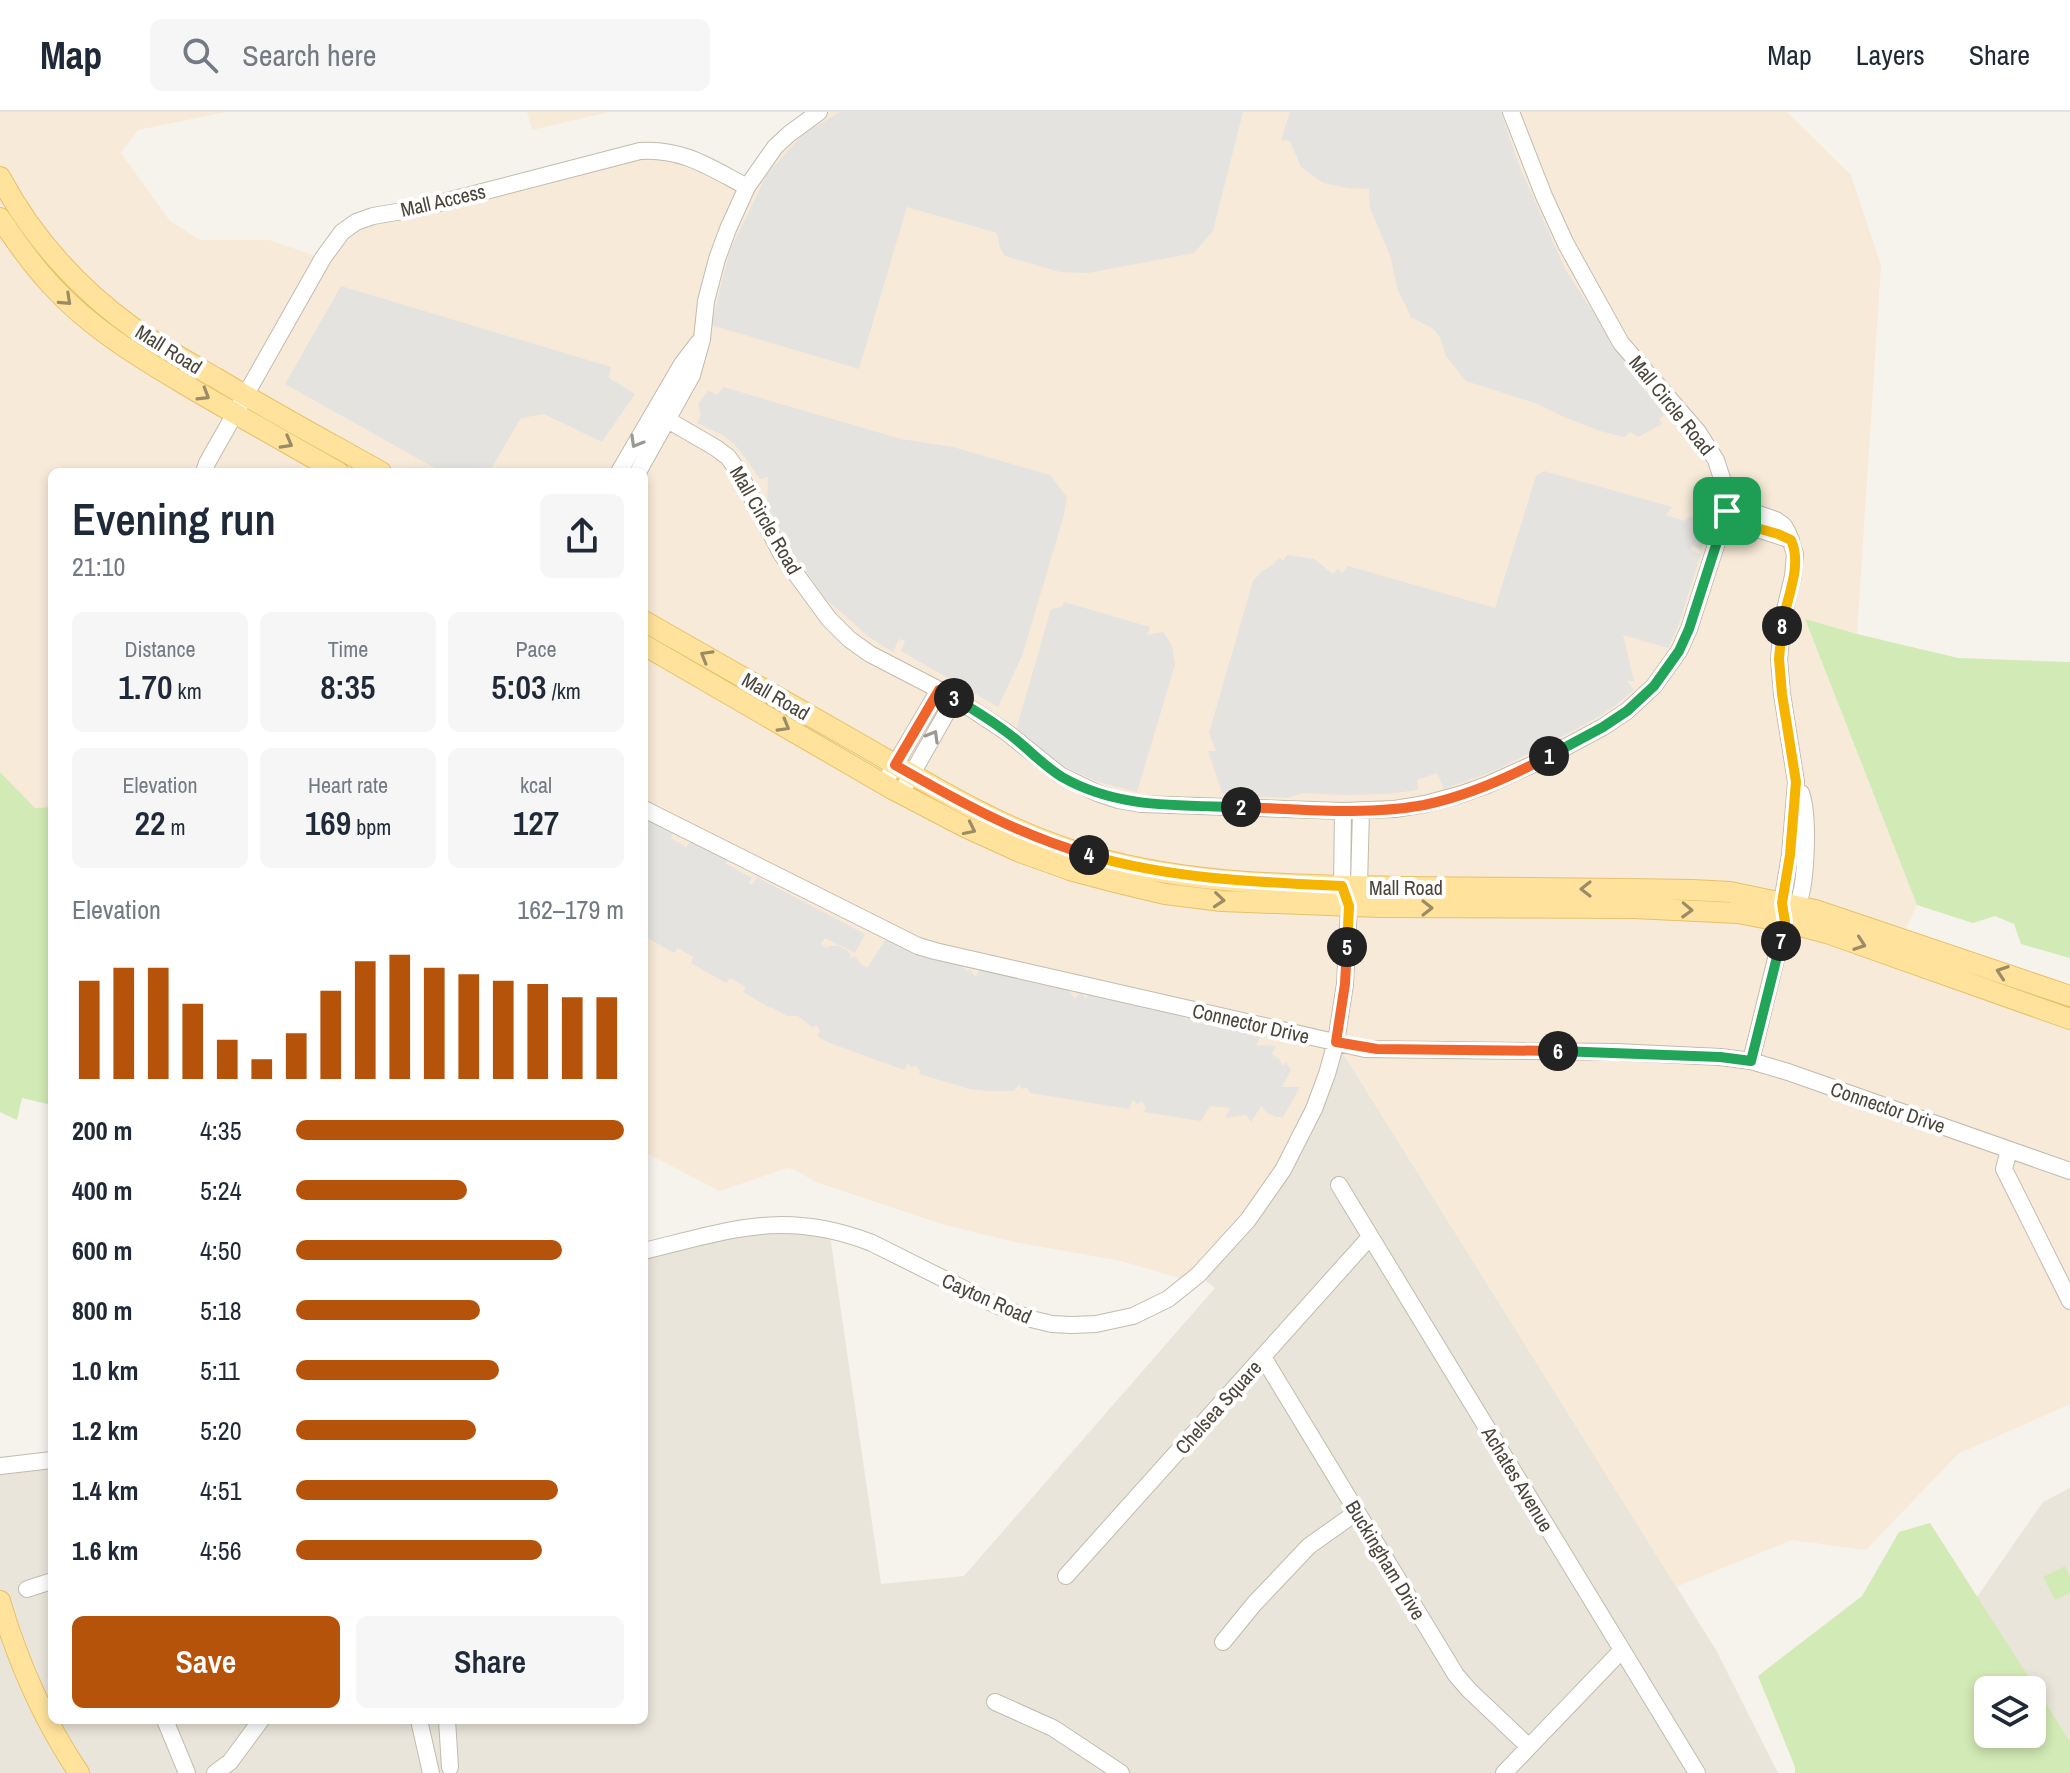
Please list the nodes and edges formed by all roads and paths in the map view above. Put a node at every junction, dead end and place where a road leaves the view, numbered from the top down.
1 (819, 112) edge
2 (1511, 112) edge
3 (0, 177) edge
4 (747, 187) junction
5 (0, 218) edge
6 (240, 405) junction
7 (661, 416) junction
8 (205, 468) edge
9 (332, 468) edge
10 (373, 468) edge
11 (622, 468) edge
12 (640, 468) edge
13 (1727, 511) junction
14 (648, 623) edge
15 (648, 647) edge
16 (939, 690) junction
17 (955, 698) junction
18 (903, 770) junction
19 (892, 788) junction
20 (1361, 810) junction
21 (648, 811) edge
22 (1343, 811) junction
23 (1350, 886) junction
24 (1349, 906) junction
25 (1788, 910) junction
26 (2070, 996) edge
27 (2070, 1019) edge
28 (1336, 1042) junction
29 (1751, 1061) junction
30 (2009, 1150) junction
31 (2070, 1171) edge
32 (1339, 1185) dead end
33 (1370, 1237) junction
34 (648, 1250) edge
35 (2070, 1301) edge
36 (1263, 1357) junction
37 (48, 1460) edge
38 (0, 1466) edge
39 (1357, 1512) junction
40 (1066, 1576) dead end
41 (48, 1582) edge
42 (27, 1589) dead end
43 (0, 1601) edge
44 (1223, 1642) dead end
45 (1622, 1650) junction
46 (995, 1702) dead end
47 (48, 1719) edge
48 (51, 1724) edge
49 (167, 1724) edge
50 (258, 1724) edge
51 (420, 1724) edge
52 (447, 1724) edge
53 (1529, 1747) junction
54 (450, 1767) dead end
55 (79, 1773) edge
56 (187, 1773) edge
57 (215, 1773) edge
58 (431, 1773) edge
59 (1121, 1773) edge
60 (1504, 1773) edge
61 (1697, 1773) edge

1 - 4 street
2 - 13 street, Mall Circle Road
3 - 6 main road, Mall Road
4 - 6 street, Mall Access
4 - 7 street
5 -> 6 main road, Mall Road
6 - 8 street
6 -> 9 main road, Mall Road
6 - 10 main road, Mall Road
7 -> 11 street
7 - 12 street
7 - 16 street, Mall Circle Road
13 - 20 street, Mall Circle Road
13 - 25 street
18 -> 14 main road, Mall Road
15 -> 19 main road, Mall Road
16 - 17 street, Mall Circle Road
16 - 18 street
18 -> 17 street
17 - 22 street, Mall Circle Road
18 - 19 street
18 - 23 main road, Mall Road
19 -> 24 main road, Mall Road
20 - 22 street, Mall Circle Road
20 - 23 street
21 - 28 street, Connector Drive
22 - 23 street
23 - 24 street
25 -> 23 main road, Mall Road
24 -> 25 main road, Mall Road
24 - 28 street, Cayton Road
26 -> 25 main road, Mall Road
25 -> 27 main road, Mall Road
25 - 29 street
28 - 29 street, Connector Drive
28 - 34 street, Cayton Road
29 - 30 street, Connector Drive
30 - 31 street, Connector Drive
30 - 35 street
32 - 33 street, Achates Avenue
33 - 36 street, Chelsea Square
33 - 45 street, Achates Avenue
36 - 39 street, Buckingham Drive
36 - 40 street, Chelsea Square
37 - 38 street
39 - 44 street
39 - 53 street, Buckingham Drive
41 - 42 street
43 - 47 main road
45 - 53 street
45 - 61 street, Achates Avenue
46 - 59 street
48 - 55 main road
49 - 56 street
50 - 57 street
51 - 58 street
52 - 54 street
53 - 60 street

